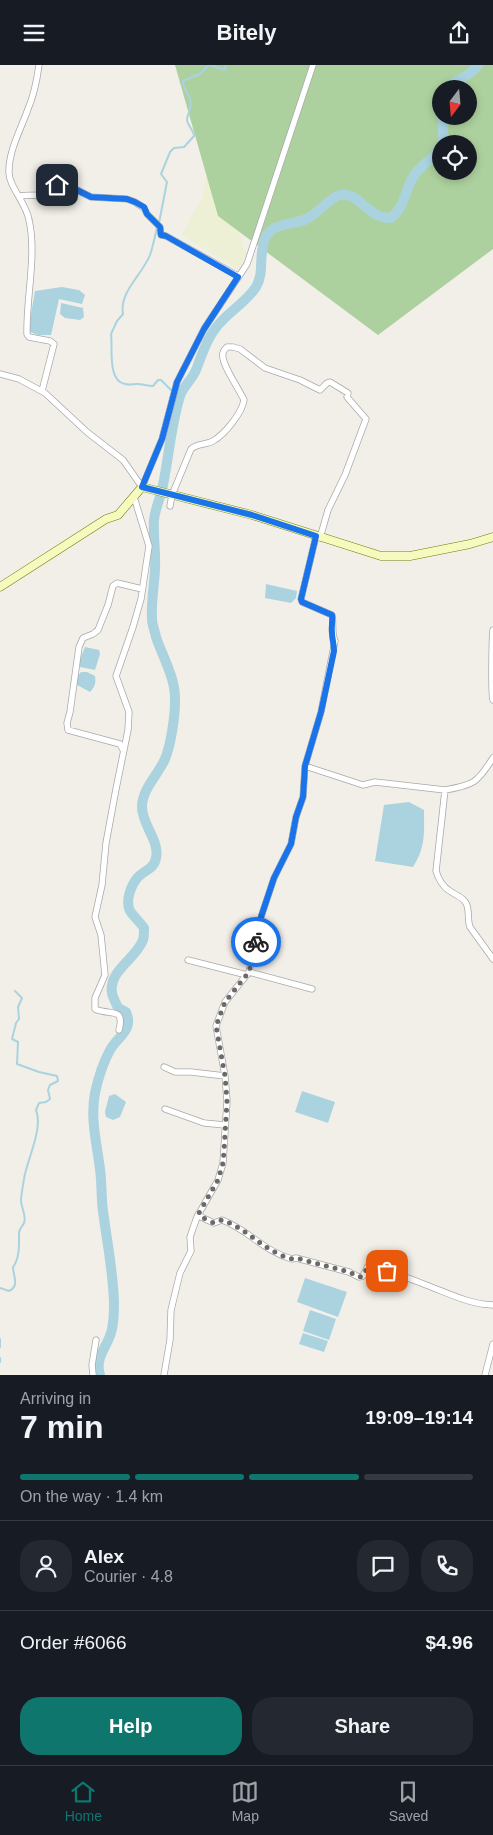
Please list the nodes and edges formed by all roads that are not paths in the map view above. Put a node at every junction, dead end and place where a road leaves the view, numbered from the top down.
1 (40, 65) edge
2 (313, 65) edge
3 (20, 196) junction
4 (238, 277) junction
5 (0, 374) edge
6 (42, 391) junction
7 (142, 487) junction
8 (169, 494) junction
9 (134, 497) junction
10 (170, 506) dead end
11 (318, 537) junction
12 (493, 537) edge
13 (0, 587) edge
14 (142, 589) junction
15 (493, 630) edge
16 (493, 700) edge
17 (123, 750) junction
18 (493, 758) edge
19 (305, 766) junction
20 (446, 790) junction
21 (493, 959) edge
22 (188, 960) dead end
23 (248, 973) junction
24 (312, 989) dead end
25 (119, 1030) dead end
26 (164, 1067) dead end
27 (225, 1076) junction
28 (165, 1109) dead end
29 (225, 1125) junction
30 (199, 1213) junction
31 (493, 1305) edge
32 (96, 1340) dead end
33 (493, 1344) edge
34 (93, 1375) edge
35 (164, 1375) edge
36 (484, 1375) edge

1 - 3 street
2 - 4 street
3 - 4 street
3 - 6 street
4 - 7 street
5 - 6 street
6 - 7 street
7 - 8 street
7 - 9 street
8 - 10 street
8 - 11 street
8 - 11 street
9 - 13 street
9 - 14 street
11 - 12 street
11 - 19 street
14 - 17 street
14 - 17 street
15 - 16 street
17 - 25 street
18 - 20 street
19 - 20 street
19 - 23 street
20 - 21 street
22 - 23 street
23 - 24 street
23 - 27 street
26 - 27 street
27 - 29 street
28 - 29 street
29 - 30 street
30 - 31 street
30 - 35 street
32 - 34 street
33 - 36 street

